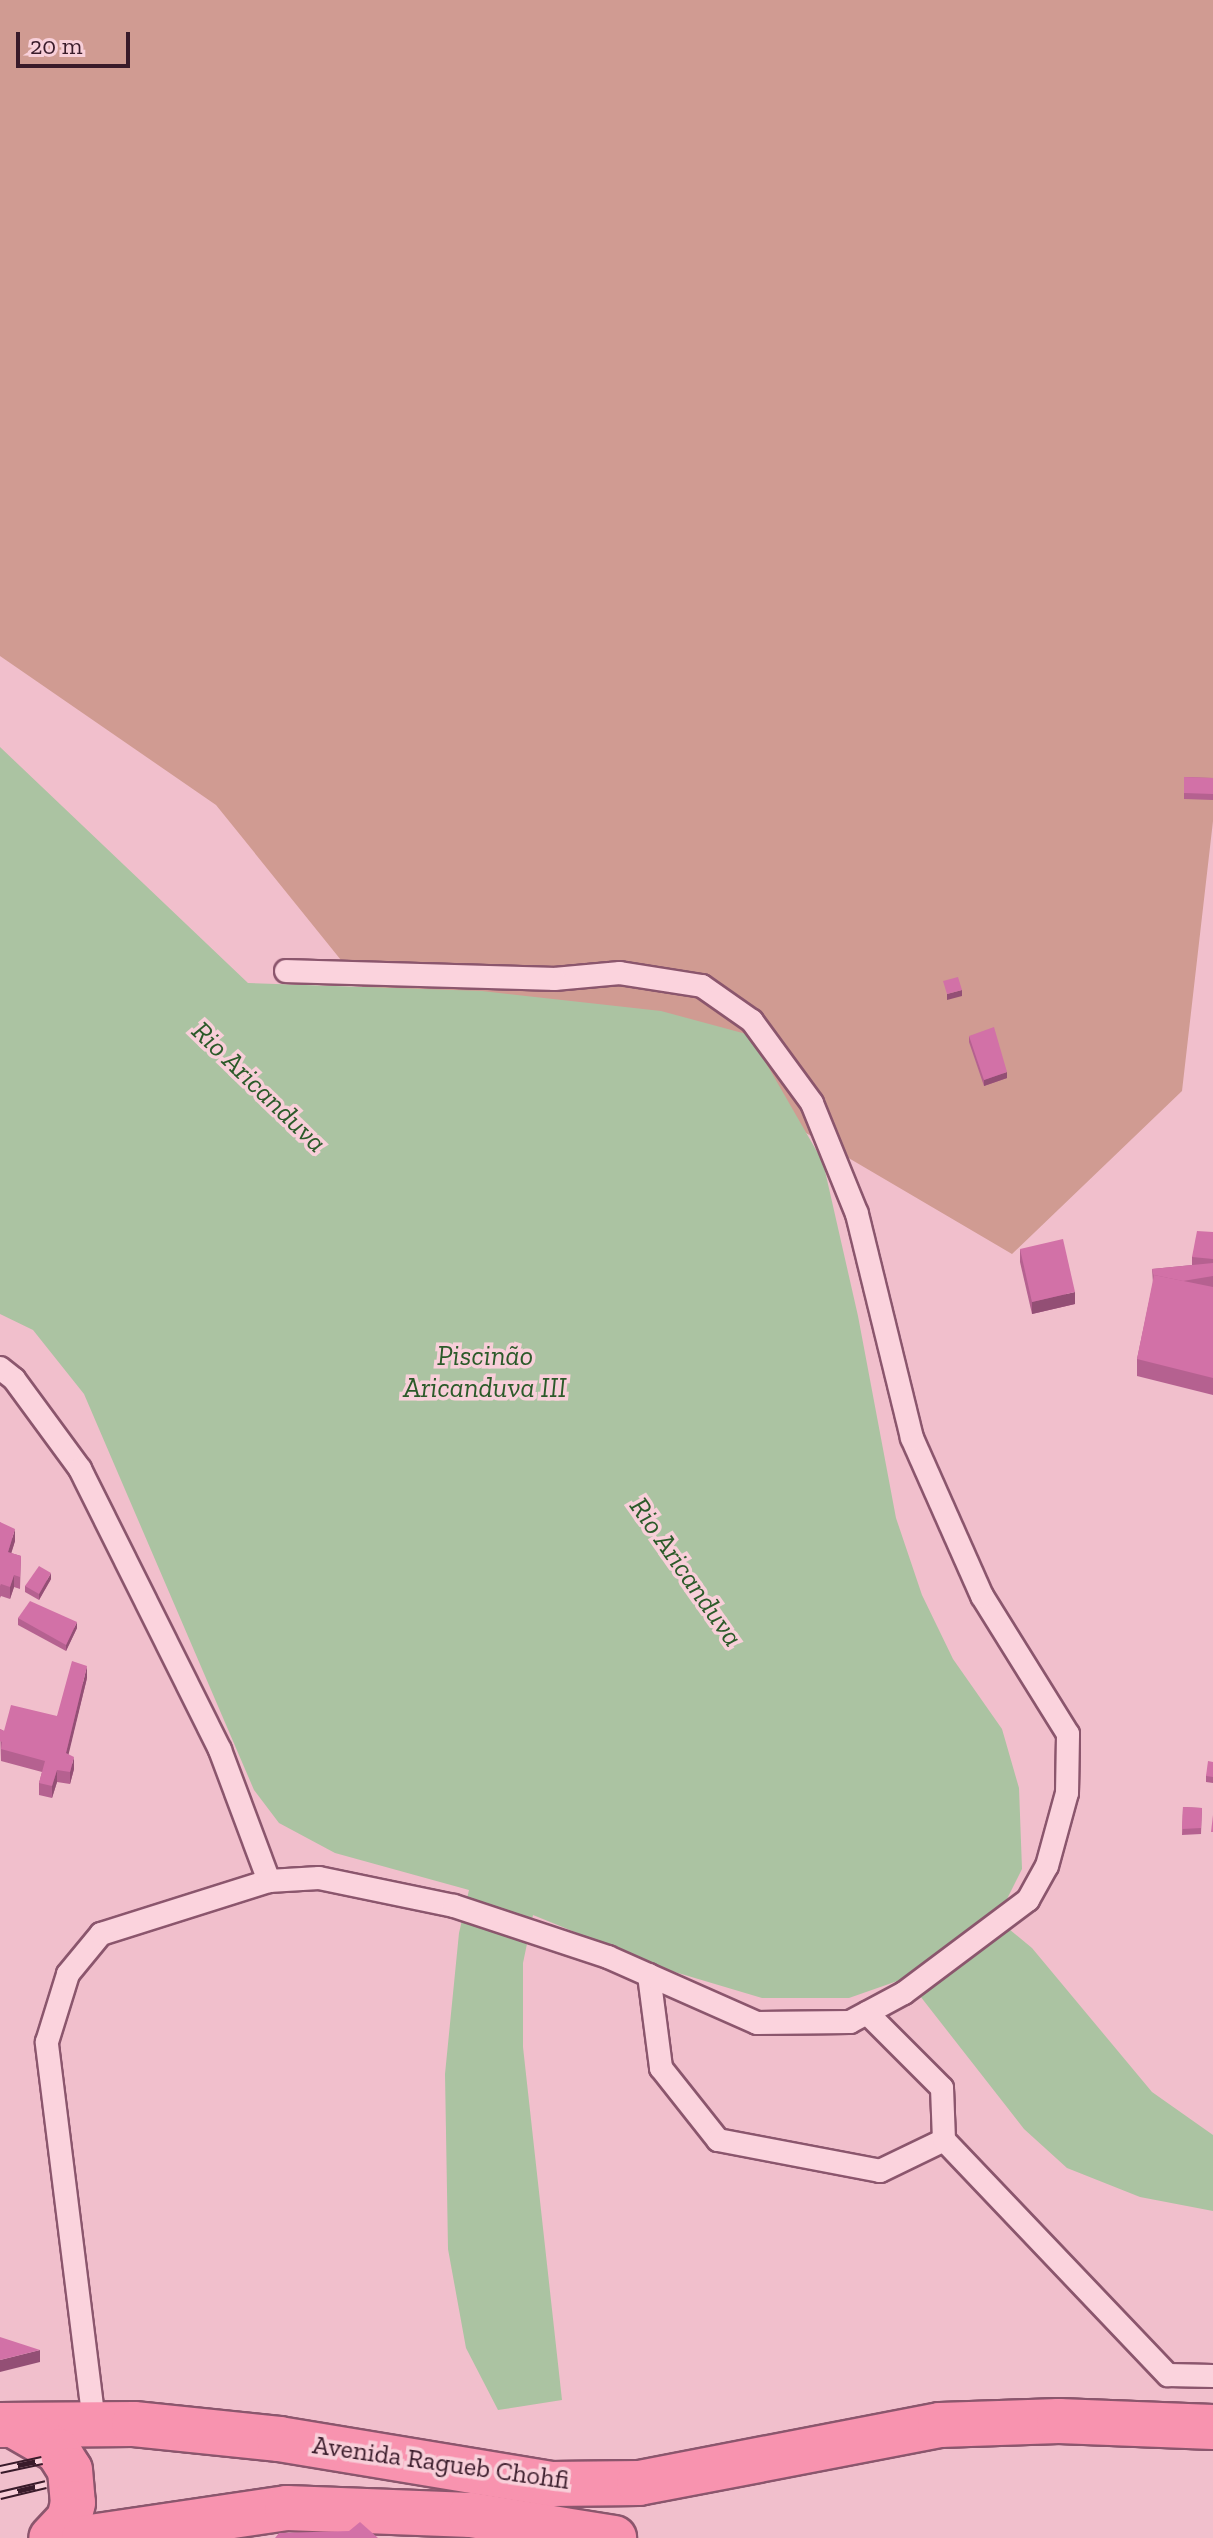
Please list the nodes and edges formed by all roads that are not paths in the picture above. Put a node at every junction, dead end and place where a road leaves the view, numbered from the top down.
1 (286, 971) dead end
2 (0, 1368) edge
3 (269, 1881) junction
4 (649, 1975) junction
5 (867, 2013) junction
6 (944, 2140) junction
7 (1213, 2376) edge
8 (94, 2422) junction
9 (6, 2425) edge
10 (1213, 2427) edge
11 (51, 2538) edge
12 (84, 2538) edge
13 (614, 2538) edge

1 - 5 lane
2 - 3 lane
3 - 4 lane
3 - 8 lane
4 - 5 lane
4 - 6 lane
5 - 6 lane
6 - 7 lane
8 - 9 main road, Avenida Ragueb Chohfi
8 - 10 main road, Avenida Ragueb Chohfi
9 - 11 main road
12 - 13 main road, Avenida Ragueb Chohfi

